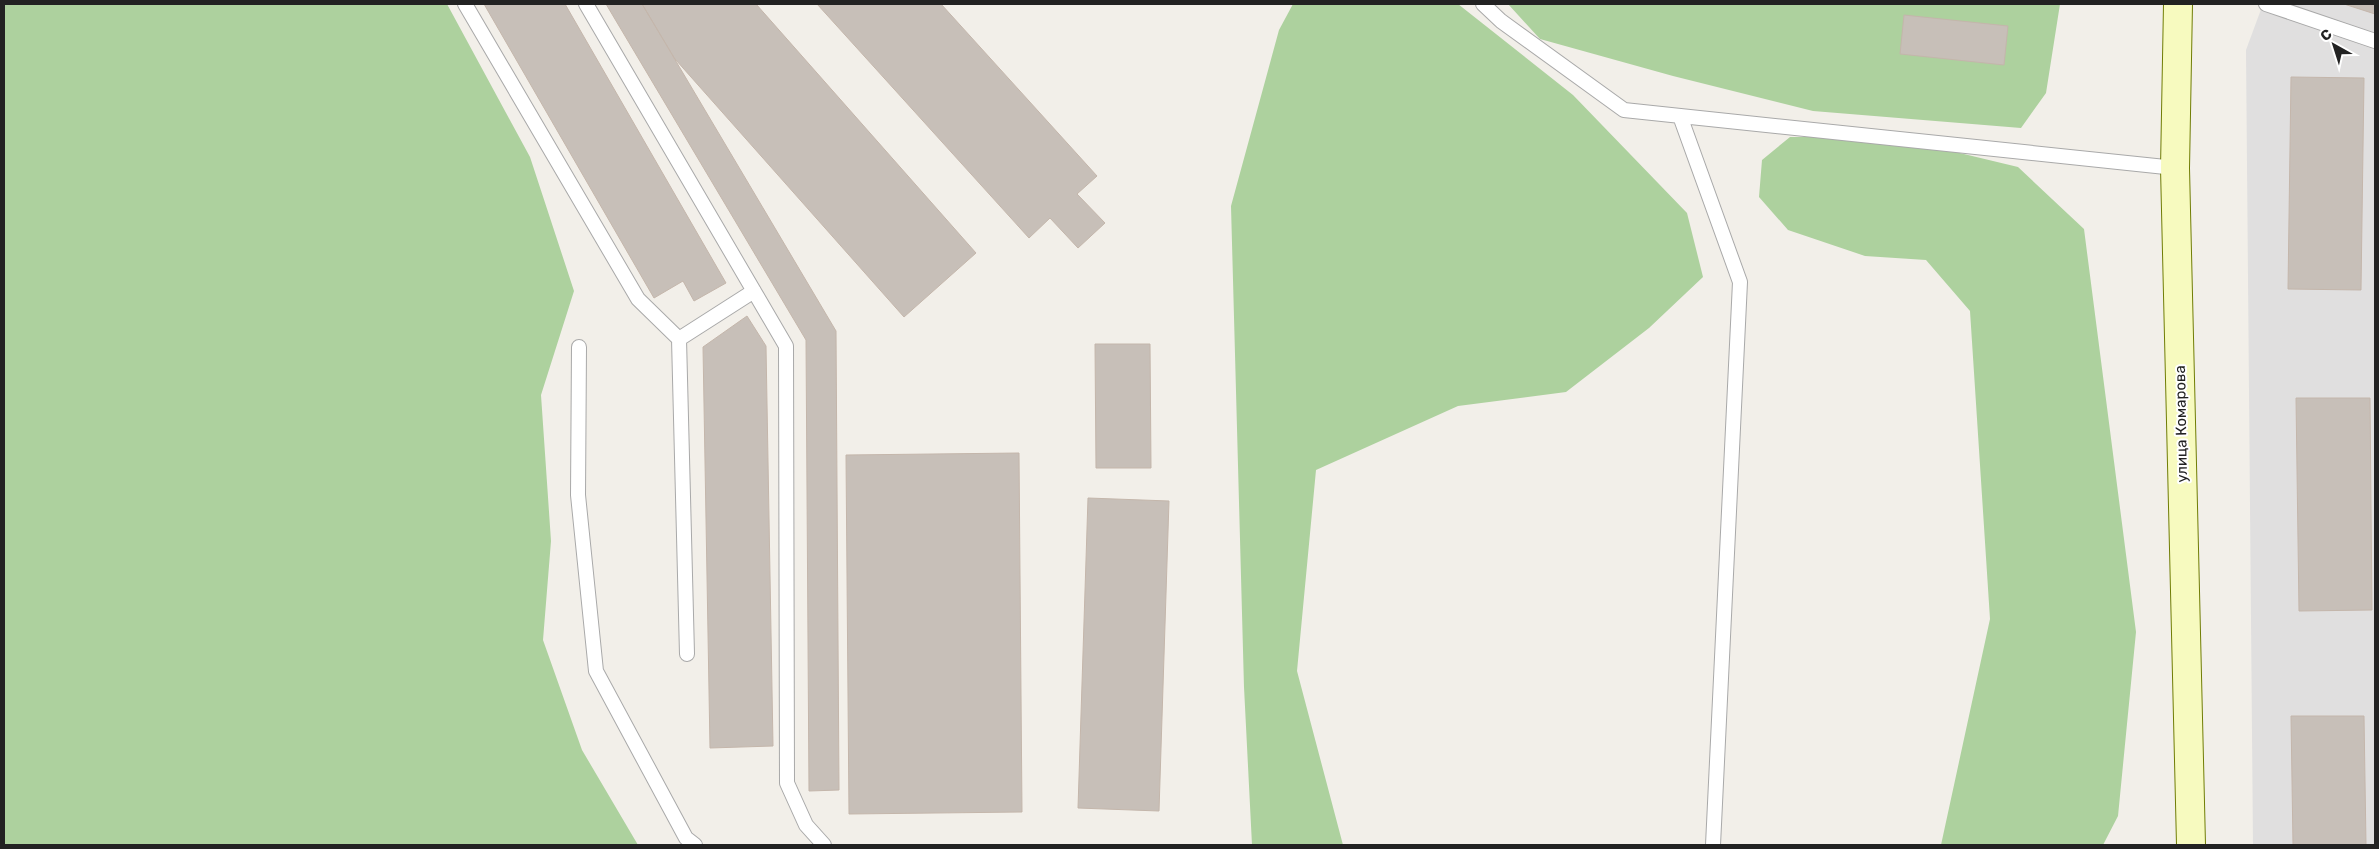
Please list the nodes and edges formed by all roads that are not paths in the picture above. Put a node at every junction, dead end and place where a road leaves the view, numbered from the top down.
1 (465, 4) edge
2 (586, 4) edge
3 (1483, 4) edge
4 (2178, 4) edge
5 (2266, 4) edge
6 (2287, 7) edge
7 (2375, 41) edge
8 (1680, 116) junction
9 (2175, 168) junction
10 (754, 291) junction
11 (679, 338) junction
12 (579, 347) dead end
13 (687, 654) dead end
14 (695, 845) edge
15 (824, 845) edge
16 (1713, 845) edge
17 (2191, 845) edge

1 - 11 lane
2 - 10 lane
3 - 8 lane
4 - 9 street, улица Комарова
5 - 6 lane
6 - 7 lane
8 - 9 lane
8 - 16 lane
9 - 17 street, улица Комарова
10 - 11 lane
10 - 15 lane
11 - 13 lane
12 - 14 lane

